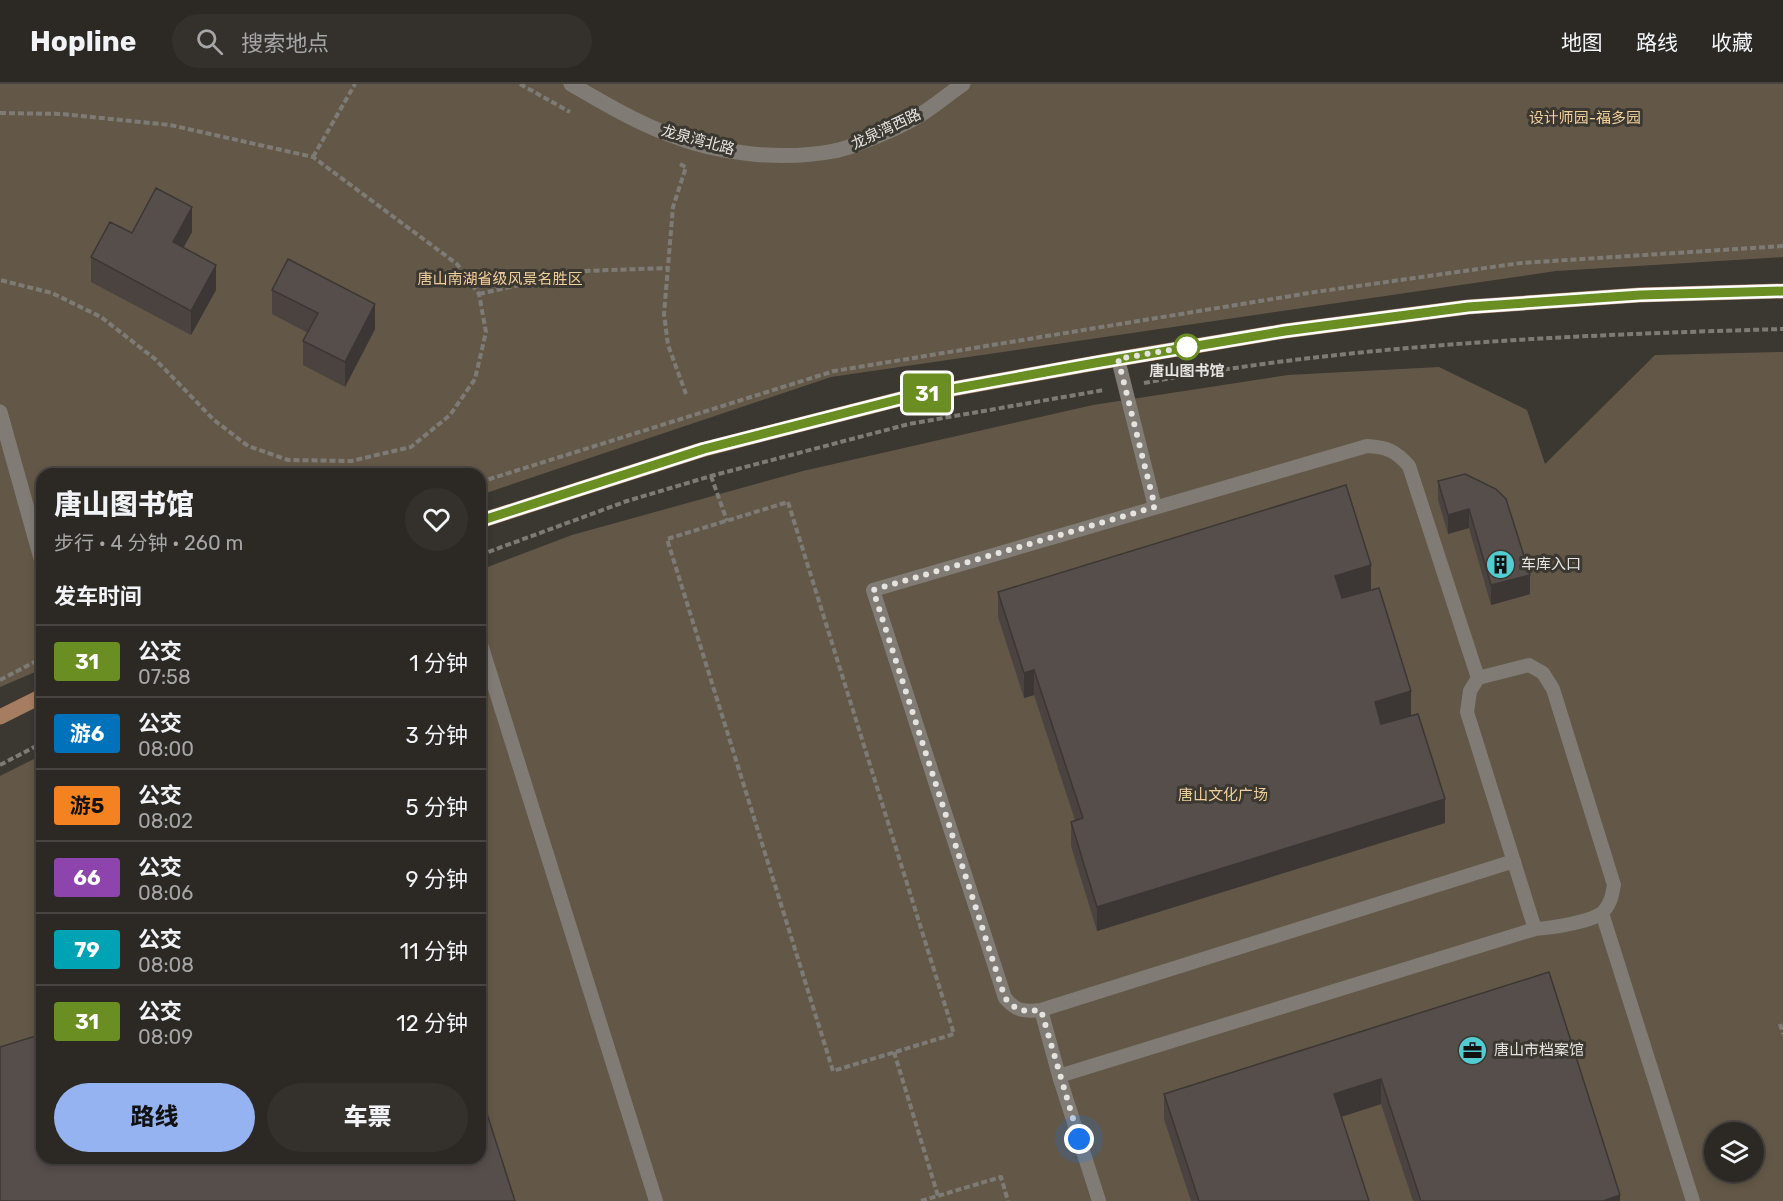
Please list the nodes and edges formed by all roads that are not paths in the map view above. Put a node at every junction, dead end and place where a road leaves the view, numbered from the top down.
1 (570, 84) edge
2 (963, 84) edge
3 (836, 151) joint
4 (1783, 291) edge
5 (1118, 359) junction
6 (0, 412) edge
7 (1155, 507) junction
8 (486, 519) edge
9 (36, 541) edge
10 (486, 660) edge
11 (1478, 678) junction
12 (36, 699) edge
13 (0, 717) edge
14 (1514, 861) junction
15 (1602, 913) junction
16 (1535, 929) junction
17 (1041, 1010) junction
18 (1059, 1076) junction
19 (656, 1201) edge
20 (1099, 1201) edge
21 (1693, 1201) edge

1 - 3 street, 龙泉湾北路
2 - 3 street, 龙泉湾西路
4 - 5 main road
5 - 7 lane
5 - 8 main road
6 - 9 street
7 - 11 lane
7 - 17 lane
10 - 19 lane
11 - 14 lane
11 - 15 lane
12 - 13 main road
14 - 16 lane
14 - 17 lane
15 - 16 lane
15 - 21 lane
16 - 18 lane
17 - 18 lane
18 - 20 lane

